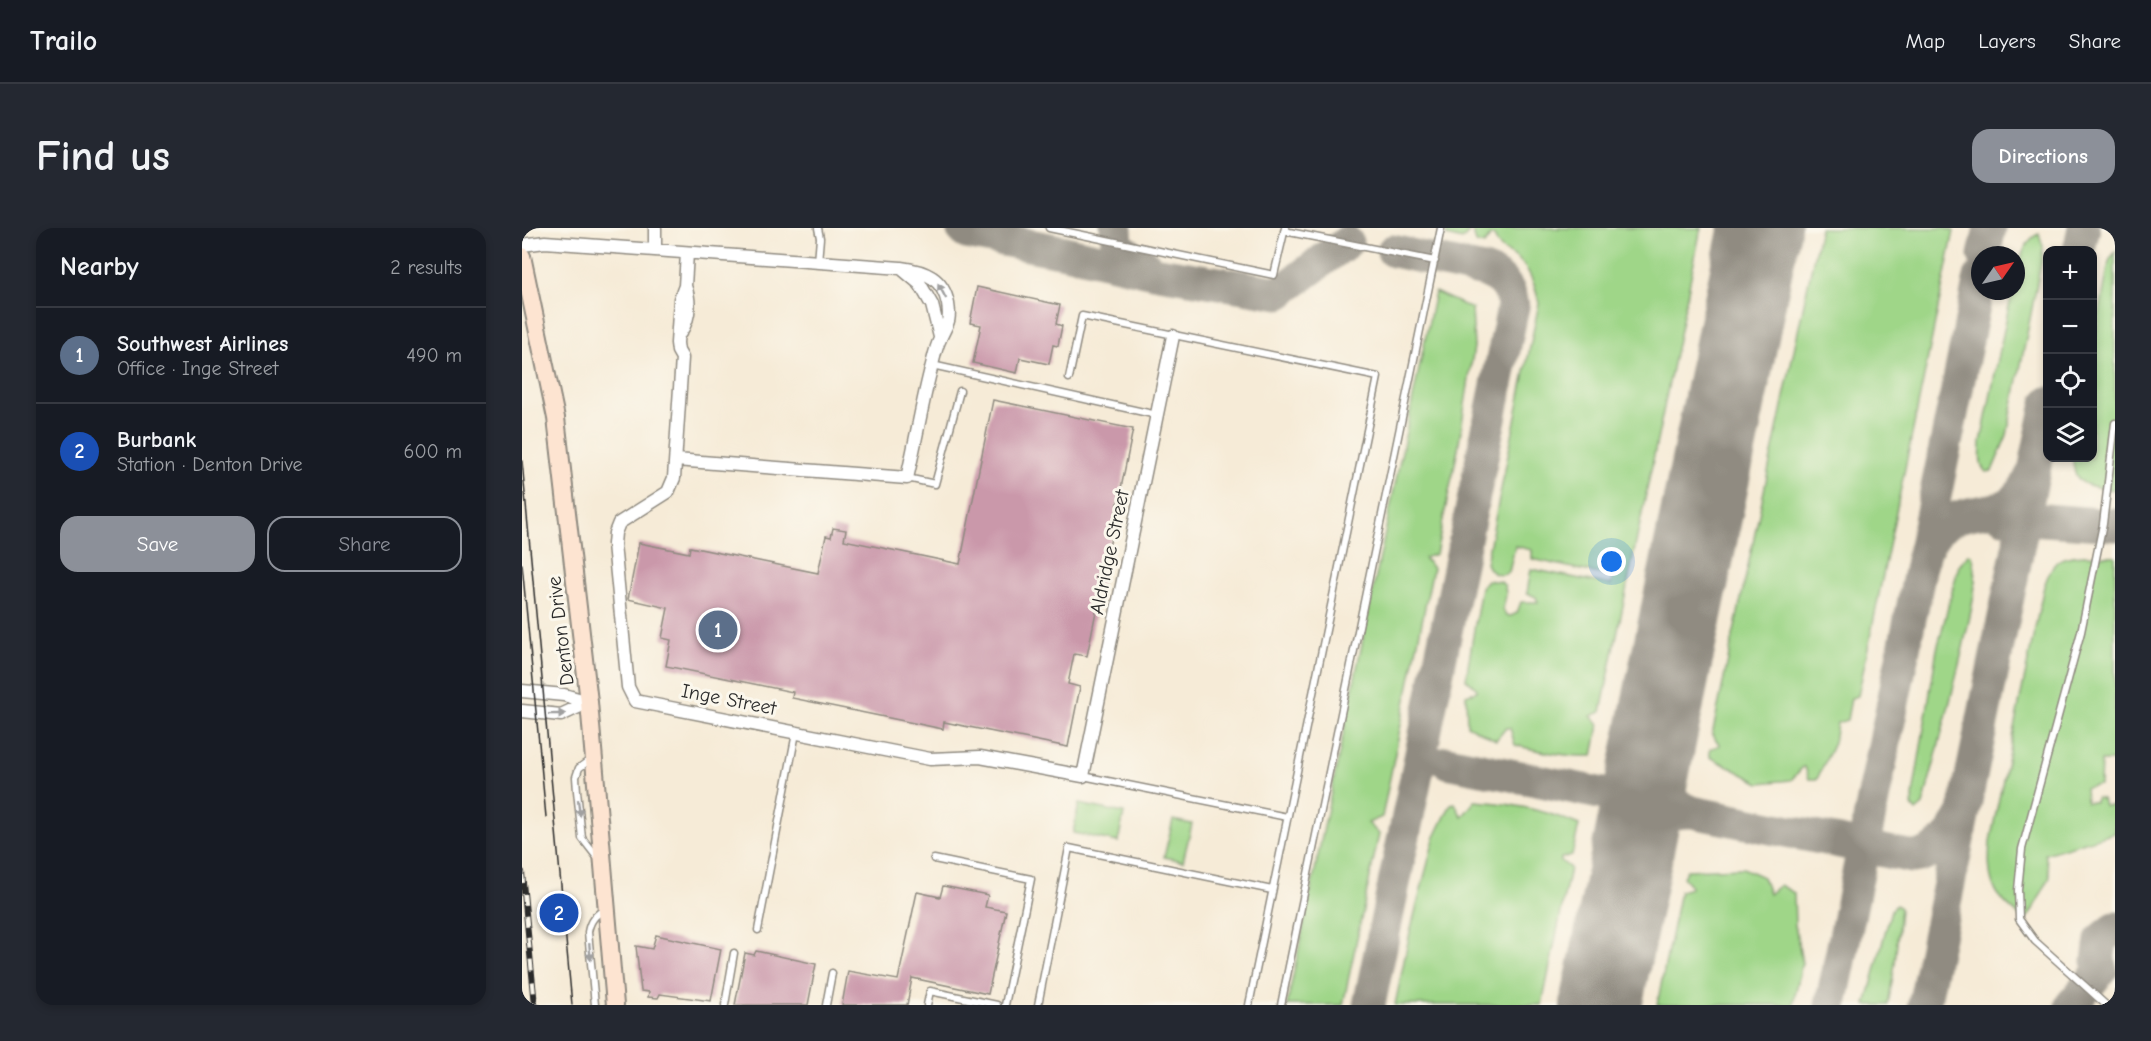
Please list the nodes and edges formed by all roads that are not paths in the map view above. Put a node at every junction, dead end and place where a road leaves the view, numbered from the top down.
1 (655, 228) edge
2 (818, 228) edge
3 (1441, 228) edge
4 (1053, 229) edge
5 (1284, 230) edge
6 (522, 245) edge
7 (655, 250) junction
8 (687, 253) junction
9 (522, 256) edge
10 (1435, 261) junction
11 (818, 262) junction
12 (1173, 336) junction
13 (932, 365) junction
14 (1069, 378) dead end
15 (960, 391) dead end
16 (1157, 415) junction
17 (2115, 423) edge
18 (676, 460) junction
19 (907, 478) junction
20 (522, 691) edge
21 (589, 702) junction
22 (522, 711) edge
23 (796, 732) junction
24 (1083, 776) junction
25 (1287, 818) junction
26 (934, 859) dead end
27 (1272, 890) junction
28 (607, 907) junction
29 (758, 930) dead end
30 (734, 953) dead end
31 (832, 973) dead end
32 (959, 1001) edge
33 (595, 1005) edge
34 (615, 1005) edge
35 (725, 1005) edge
36 (826, 1005) edge
37 (927, 1005) edge
38 (997, 1005) edge
39 (1005, 1005) edge
40 (1038, 1005) edge
41 (1249, 1005) edge
42 (1281, 1005) edge
43 (2106, 1005) edge

1 - 7 street
2 - 11 lane
3 - 10 lane
4 - 5 lane
5 - 10 lane
6 - 7 street
7 - 8 street
8 - 11 street
8 - 18 street, Inge Street
9 - 21 main road, Denton Drive
10 - 42 lane
11 - 13 street
12 - 14 lane
12 - 16 street, Aldridge Street
12 - 25 lane
13 - 16 lane
13 - 19 street
15 - 19 lane
16 - 24 street, Aldridge Street
17 - 43 lane
18 - 19 street
18 - 23 street, Inge Street
20 - 21 street
22 -> 21 street
21 - 28 main road, Denton Drive
23 - 24 street, Inge Street
23 - 29 lane
24 - 25 lane
25 - 27 lane
26 - 39 lane
27 - 40 lane
27 - 41 lane
28 -> 33 lane
28 - 34 main road, Denton Drive
30 - 35 lane
31 - 36 lane
32 - 37 lane
32 - 38 lane

